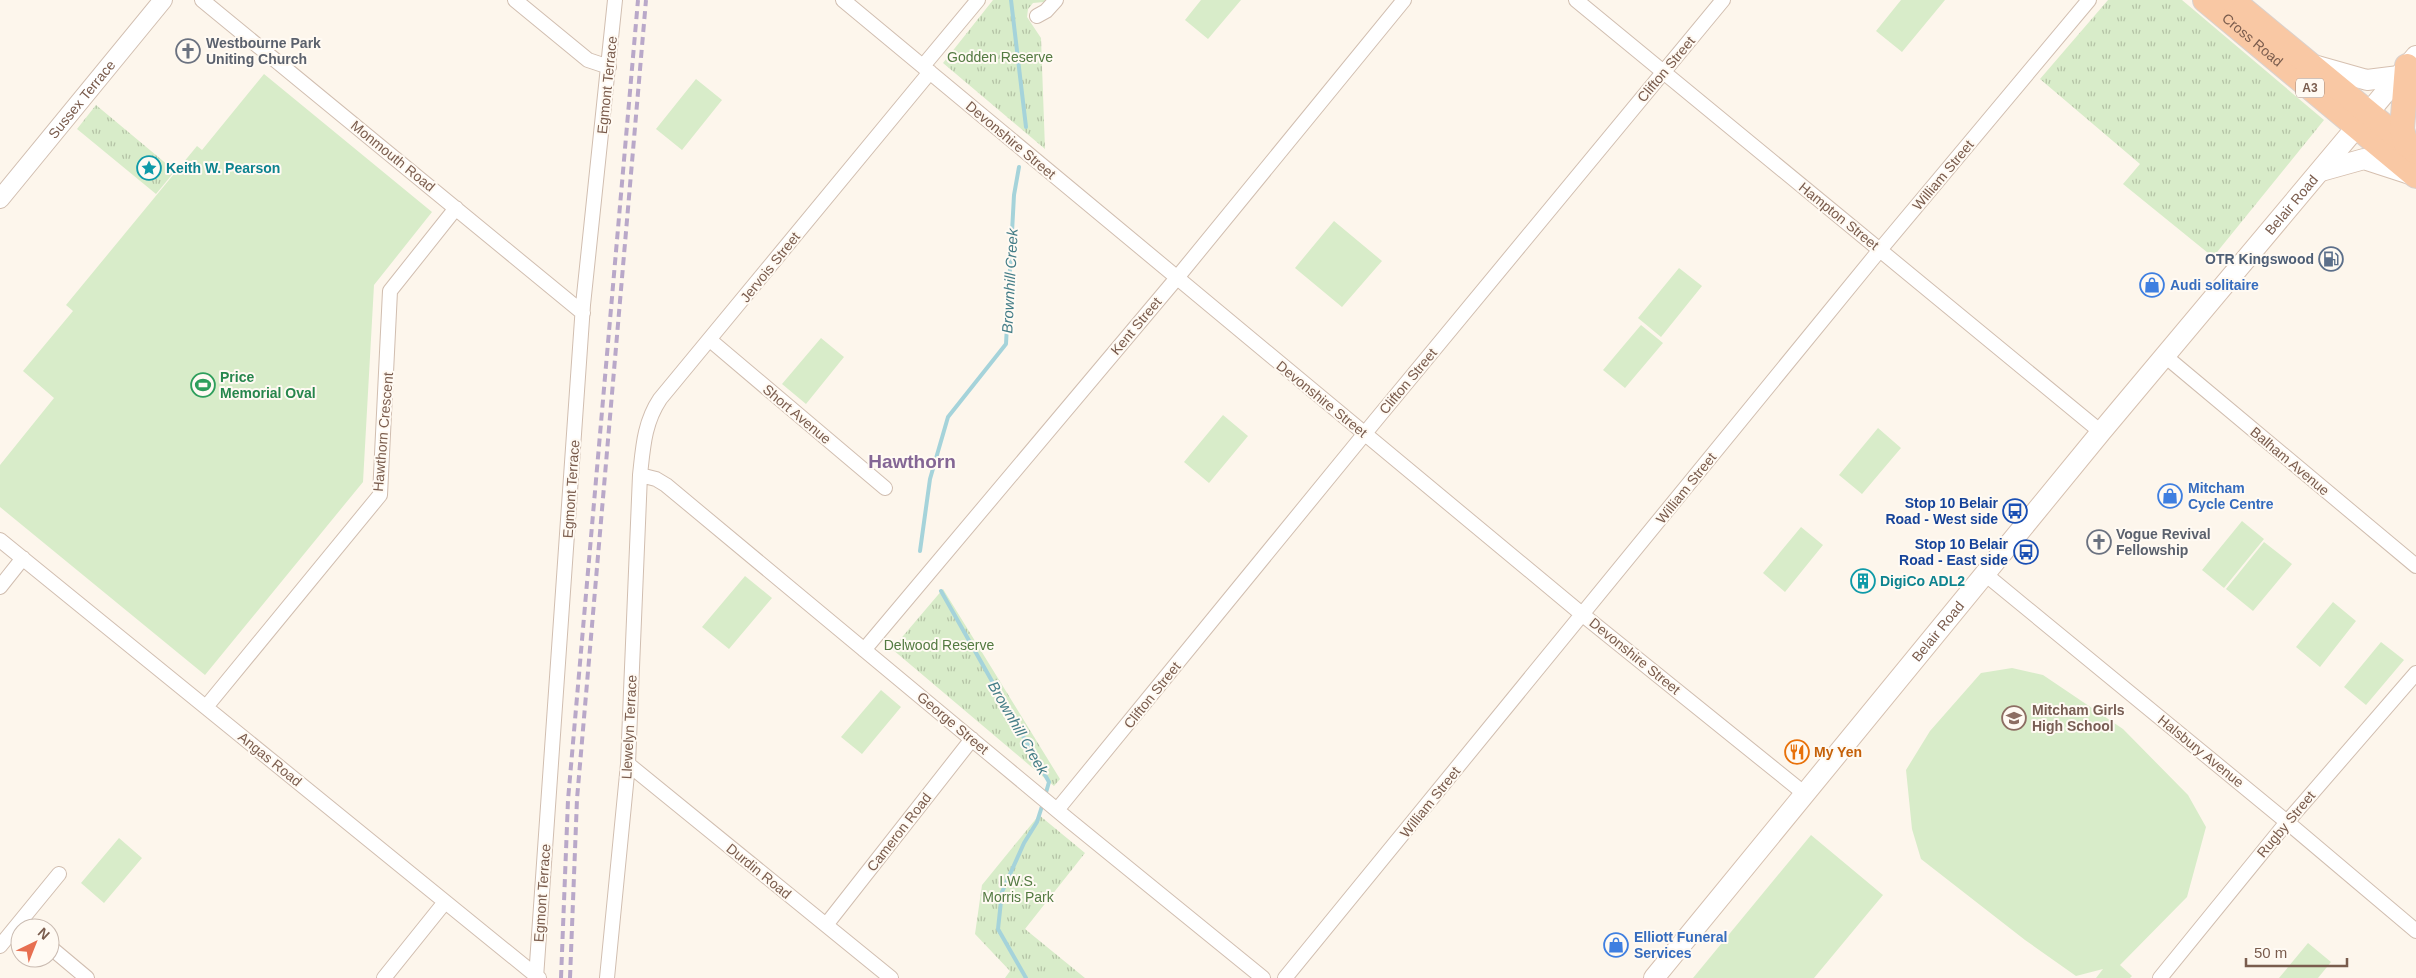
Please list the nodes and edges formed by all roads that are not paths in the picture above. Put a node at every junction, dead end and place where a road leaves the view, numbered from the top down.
1 (163, 0) edge
2 (202, 0) edge
3 (515, 0) edge
4 (615, 0) edge
5 (843, 0) edge
6 (978, 0) edge
7 (1056, 0) edge
8 (1404, 0) edge
9 (1576, 0) edge
10 (1723, 0) edge
11 (2089, 0) edge
12 (2205, 0) edge
13 (2232, 0) edge
14 (1037, 16) dead end
15 (2305, 62) junction
16 (2408, 66) edge
17 (609, 68) junction
18 (926, 69) junction
19 (1664, 72) junction
20 (2363, 120) junction
21 (2411, 148) edge
22 (2321, 171) junction
23 (2416, 176) edge
24 (0, 199) edge
25 (456, 208) junction
26 (1880, 250) junction
27 (1176, 278) junction
28 (583, 313) junction
29 (710, 340) junction
30 (2165, 356) junction
31 (2101, 432) junction
32 (1364, 434) junction
33 (640, 475) junction
34 (885, 488) dead end
35 (0, 540) edge
36 (23, 558) junction
37 (2416, 566) edge
38 (1985, 574) junction
39 (0, 587) edge
40 (1583, 615) junction
41 (864, 650) junction
42 (2416, 673) edge
43 (206, 707) junction
44 (972, 739) junction
45 (628, 764) junction
46 (1805, 794) junction
47 (1056, 810) junction
48 (2287, 822) junction
49 (60, 874) dead end
50 (445, 902) junction
51 (28, 918) edge
52 (826, 925) junction
53 (2416, 931) edge
54 (10, 937) edge
55 (0, 946) edge
56 (60, 955) edge
57 (537, 977) edge
58 (87, 978) edge
59 (384, 978) edge
60 (607, 978) edge
61 (891, 978) edge
62 (1263, 978) edge
63 (1285, 978) edge
64 (1654, 978) edge
65 (2160, 978) edge

1 - 24 street, Sussex Terrace
2 - 25 street, Monmouth Road
3 - 17 street
4 - 17 street, Egmont Terrace
5 - 18 street, Devonshire Street
6 - 18 street, Jervois Street
7 - 14 street
8 - 27 street, Kent Street
9 - 19 street, Hampton Street
10 - 19 street, Clifton Street
11 - 26 street, William Street
12 - 20 highway, Cross Road / A3
13 - 15 highway, Cross Road / A3
15 - 16 main road
15 - 20 highway, Cross Road / A3
16 - 20 main road, Belair Road
16 - 21 highway
17 - 28 street, Egmont Terrace
18 - 27 street, Devonshire Street
18 - 29 street, Jervois Street
19 - 26 street, Hampton Street
19 - 32 street, Clifton Street
20 - 21 highway, Cross Road / A3
20 - 22 main road, Belair Road
20 - 23 highway, Cross Road / A3
22 - 23 main road
22 - 30 main road, Belair Road
25 - 28 street, Monmouth Road
25 - 43 street, Hawthorn Crescent
26 - 31 street, Hampton Street
26 - 40 street, William Street
27 - 32 street, Devonshire Street
27 - 41 street, Kent Street
28 - 57 street, Egmont Terrace
29 - 33 street, Jervois Street
29 - 34 street, Short Avenue
30 - 31 main road, Belair Road
30 - 37 street, Balham Avenue
31 - 38 main road, Belair Road
32 - 40 street, Devonshire Street
32 - 47 street, Clifton Street
33 - 41 street, George Street
33 - 45 street, Llewelyn Terrace
35 - 36 street, Angas Road
36 - 39 street
36 - 43 street, Angas Road
38 - 46 main road, Belair Road
38 - 48 street, Halsbury Avenue
40 - 46 street, Devonshire Street
40 - 63 street, William Street
41 - 44 street, George Street
42 - 48 street, Rugby Street
43 - 50 street, Angas Road
44 - 47 street, George Street
44 - 52 street, Cameron Road
45 - 52 street, Durdin Road
45 - 60 street, Llewelyn Terrace
46 - 64 main road, Belair Road
47 - 62 street, George Street
48 - 53 street, Halsbury Avenue
48 - 65 street, Rugby Street
49 - 51 street
50 - 57 street, Angas Road
50 - 59 street
52 - 61 street, Durdin Road
54 - 55 street
56 - 58 street

